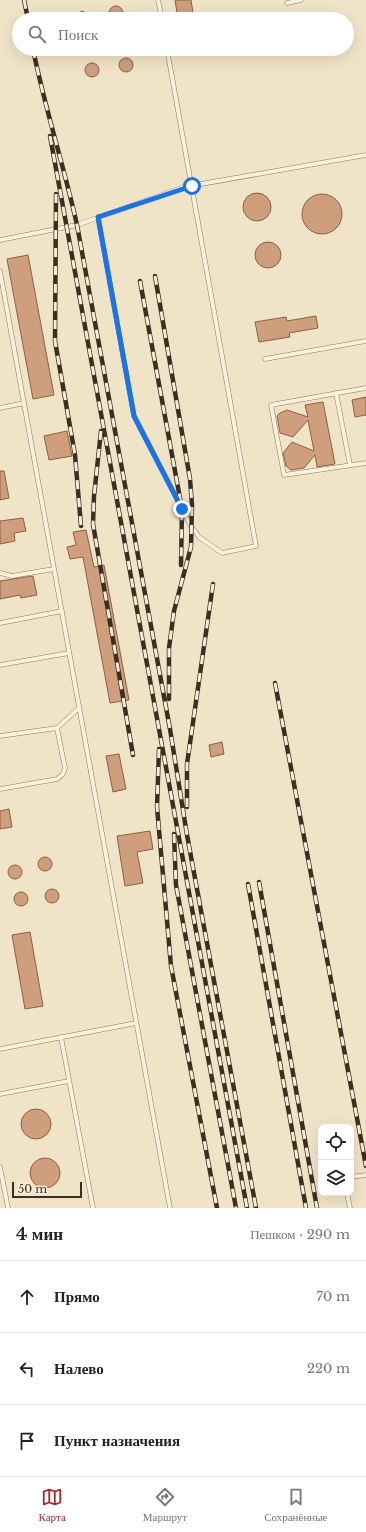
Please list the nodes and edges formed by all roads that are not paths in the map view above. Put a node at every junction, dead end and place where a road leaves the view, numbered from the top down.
1 (158, 0) edge
2 (301, 0) edge
3 (287, 3) dead end
4 (161, 12) edge
5 (168, 56) edge
6 (366, 155) edge
7 (192, 186) junction
8 (98, 217) junction
9 (0, 240) edge
10 (0, 271) edge
11 (366, 341) edge
12 (265, 359) dead end
13 (366, 388) edge
14 (336, 393) junction
15 (24, 404) junction
16 (0, 408) edge
17 (366, 463) edge
18 (350, 465) junction
19 (54, 569) junction
20 (0, 572) edge
21 (62, 611) junction
22 (0, 623) edge
23 (69, 653) junction
24 (0, 665) edge
25 (79, 708) junction
26 (57, 728) junction
27 (0, 736) edge
28 (0, 789) edge
29 (136, 1023) junction
30 (61, 1037) junction
31 (0, 1049) edge
32 (69, 1081) junction
33 (0, 1094) edge
34 (0, 1167) edge
35 (366, 1175) edge
36 (354, 1177) edge
37 (348, 1196) edge
38 (8, 1208) edge
39 (93, 1208) edge
40 (170, 1208) edge
41 (350, 1208) edge

1 - 4 lane
2 - 3 lane
5 - 7 lane
6 - 7 lane
7 - 8 lane
7 - 8 lane
8 - 9 lane
10 - 15 lane
11 - 12 lane
13 - 14 lane
14 - 18 lane
14 - 18 lane
15 - 16 lane
15 - 19 lane
17 - 18 lane
19 - 20 lane
19 - 21 lane
21 - 22 lane
21 - 23 lane
23 - 24 lane
23 - 25 lane
25 - 26 lane
25 - 29 lane
26 - 27 lane
26 - 28 lane
29 - 30 lane
29 - 40 lane
30 - 31 lane
30 - 32 lane
32 - 33 lane
32 - 39 lane
34 - 38 lane
35 - 36 lane
37 - 41 lane

